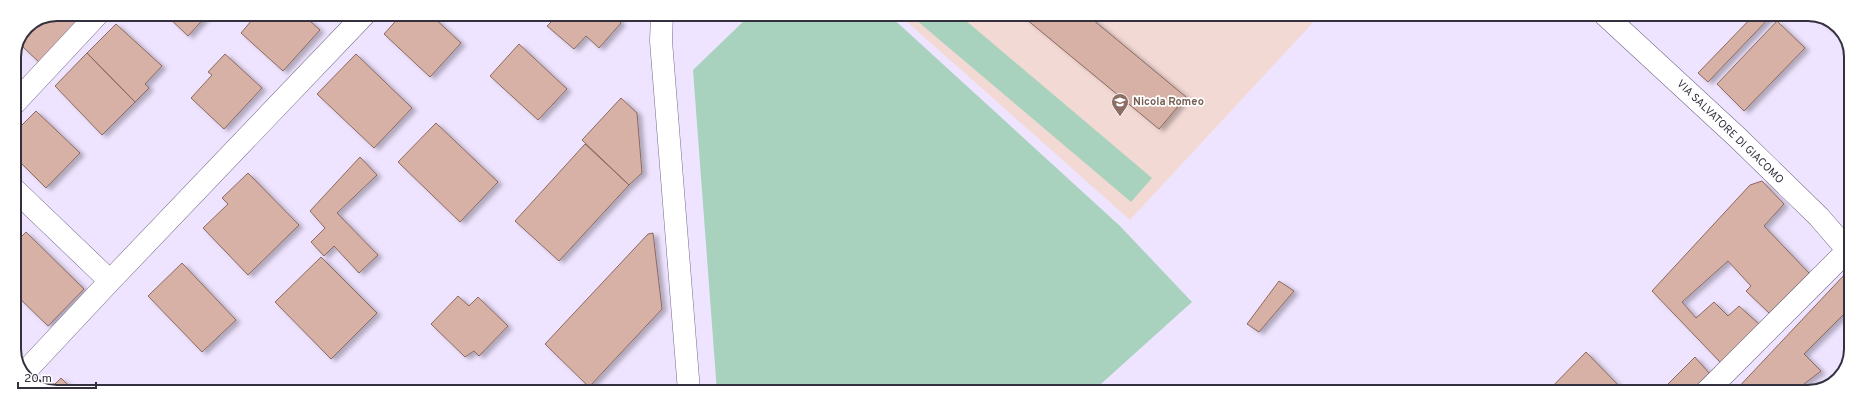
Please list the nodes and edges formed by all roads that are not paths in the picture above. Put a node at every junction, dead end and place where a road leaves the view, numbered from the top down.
1 (91, 21) edge
2 (358, 21) edge
3 (662, 21) edge
4 (1611, 21) edge
5 (21, 96) edge
6 (21, 196) edge
7 (1844, 244) edge
8 (1844, 255) edge
9 (110, 281) junction
10 (27, 369) edge
11 (688, 385) edge
12 (1713, 385) edge

1 - 5 street
2 - 9 street
3 - 11 street
4 - 7 street, VIA SALVATORE DI GIACOMO
6 - 9 street
8 - 12 street
9 - 10 street

